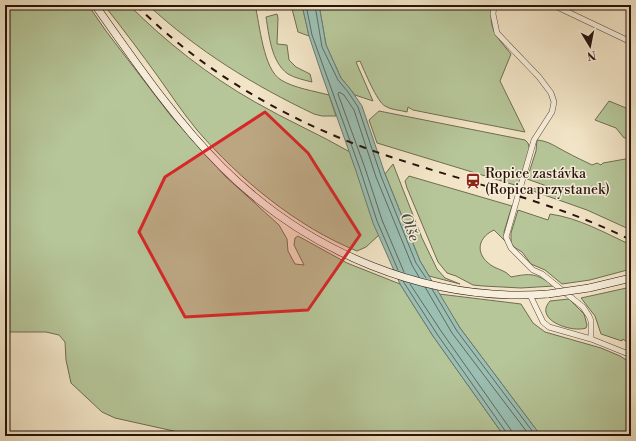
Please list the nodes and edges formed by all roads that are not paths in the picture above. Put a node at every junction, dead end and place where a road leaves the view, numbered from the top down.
1 (95, 5) edge
2 (494, 5) edge
3 (553, 5) edge
4 (631, 42) edge
5 (631, 278) edge
6 (530, 295) junction
7 (591, 338) junction
8 (631, 355) edge

1 - 6 main road
2 - 7 street
3 - 4 street
5 - 6 main road, bridge
6 - 7 street
7 - 8 street

